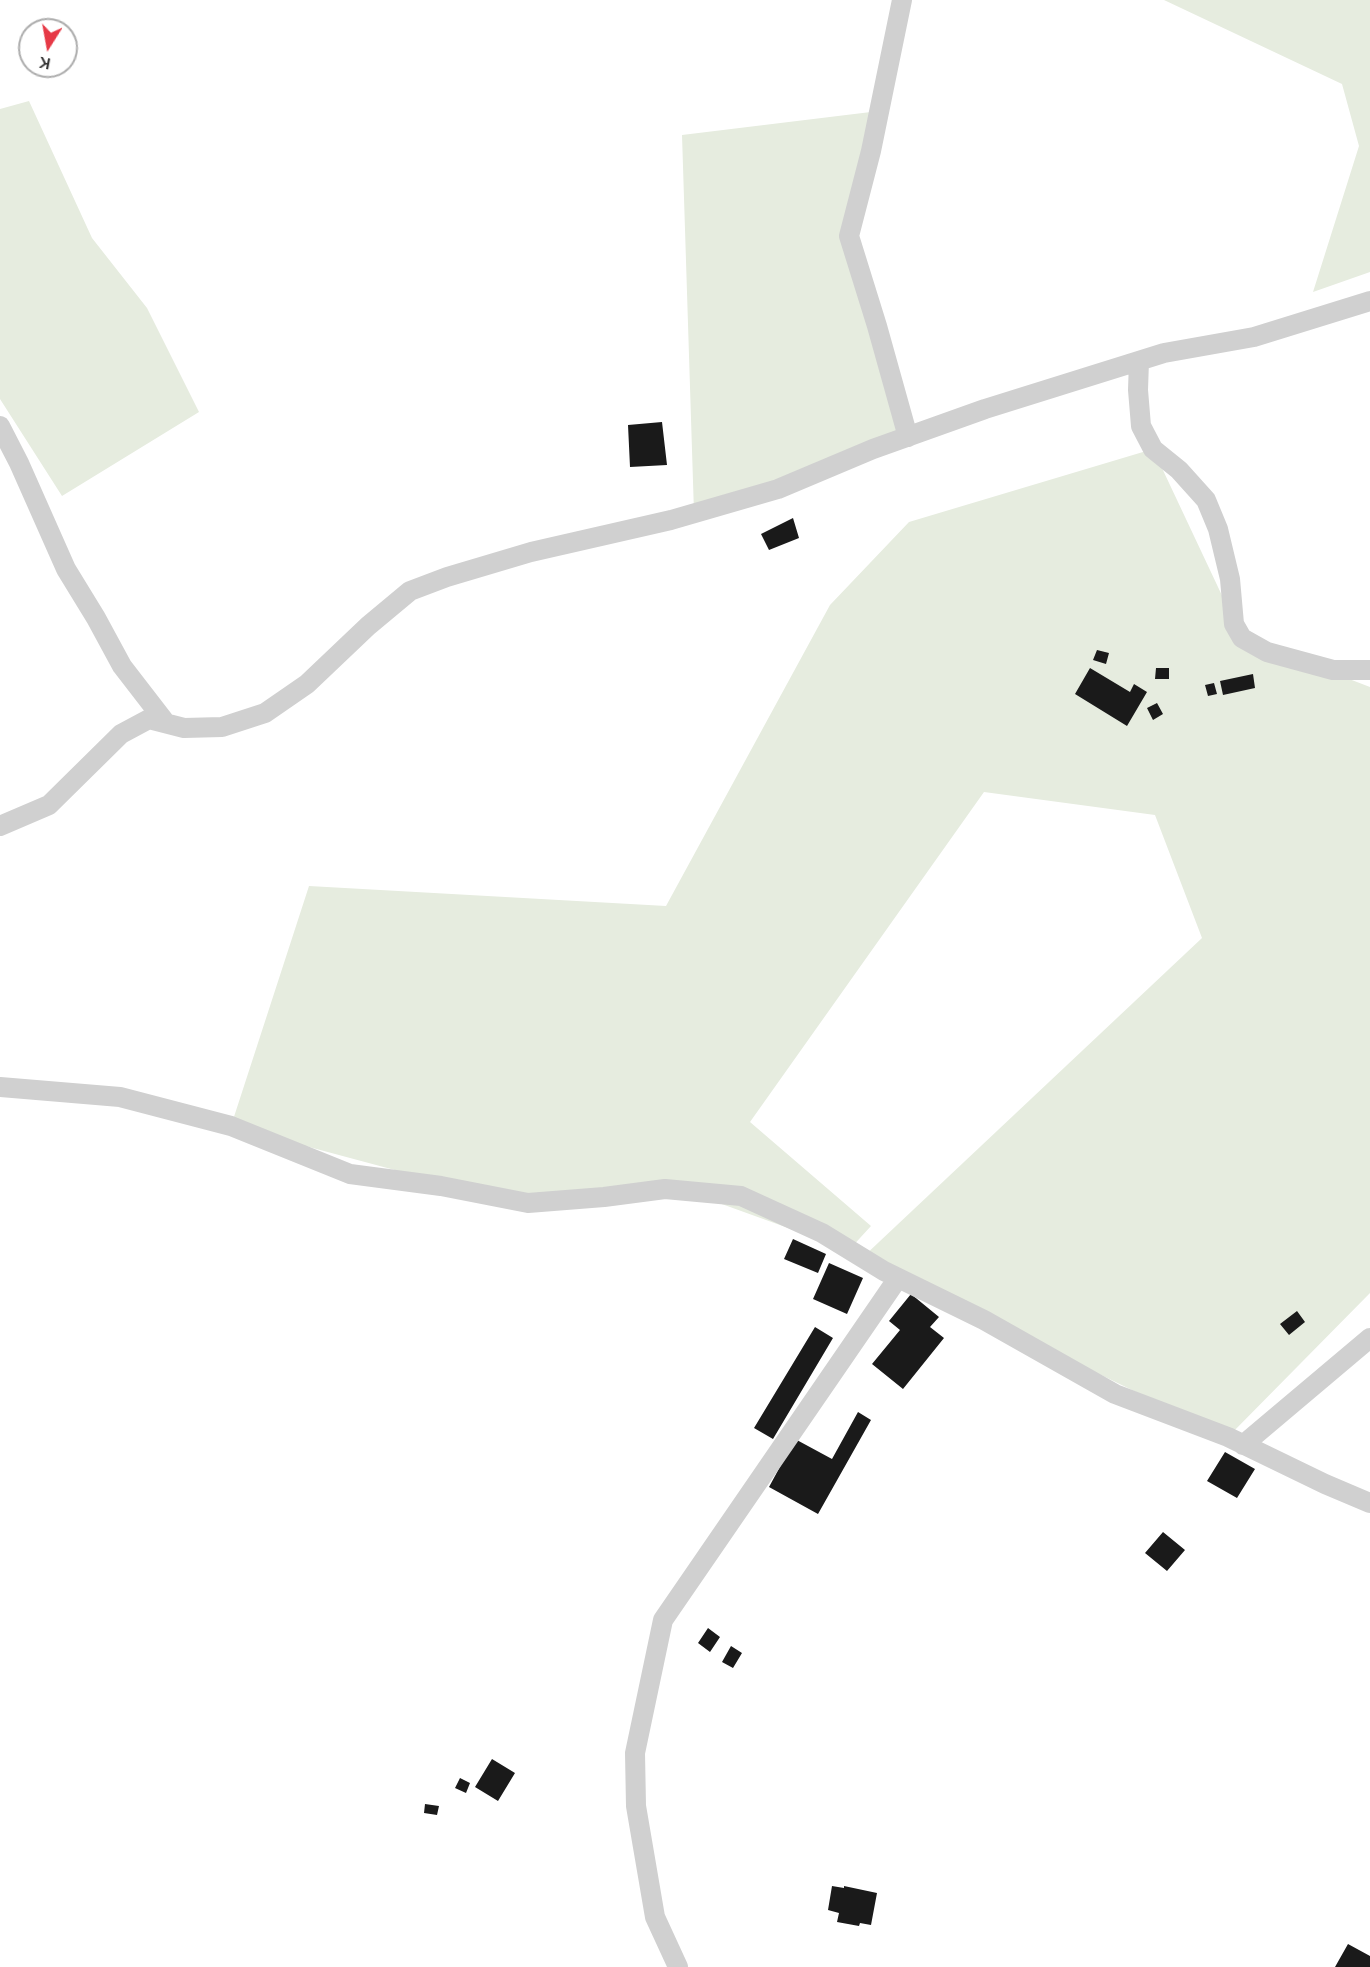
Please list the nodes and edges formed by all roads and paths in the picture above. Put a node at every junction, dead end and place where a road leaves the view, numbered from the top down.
1 (902, 0) edge
2 (1370, 301) edge
3 (1139, 361) junction
4 (0, 426) edge
5 (908, 437) junction
6 (1370, 670) edge
7 (166, 723) junction
8 (0, 826) edge
9 (0, 1087) edge
10 (898, 1278) junction
11 (1370, 1338) edge
12 (1243, 1444) junction
13 (1370, 1503) edge
14 (678, 1967) edge

1 - 5 street
2 - 3 street
3 - 5 street
3 - 6 street
4 - 7 street
5 - 7 street
7 - 8 street
9 - 10 street
10 - 12 street
10 - 14 street
11 - 12 street
12 - 13 street

